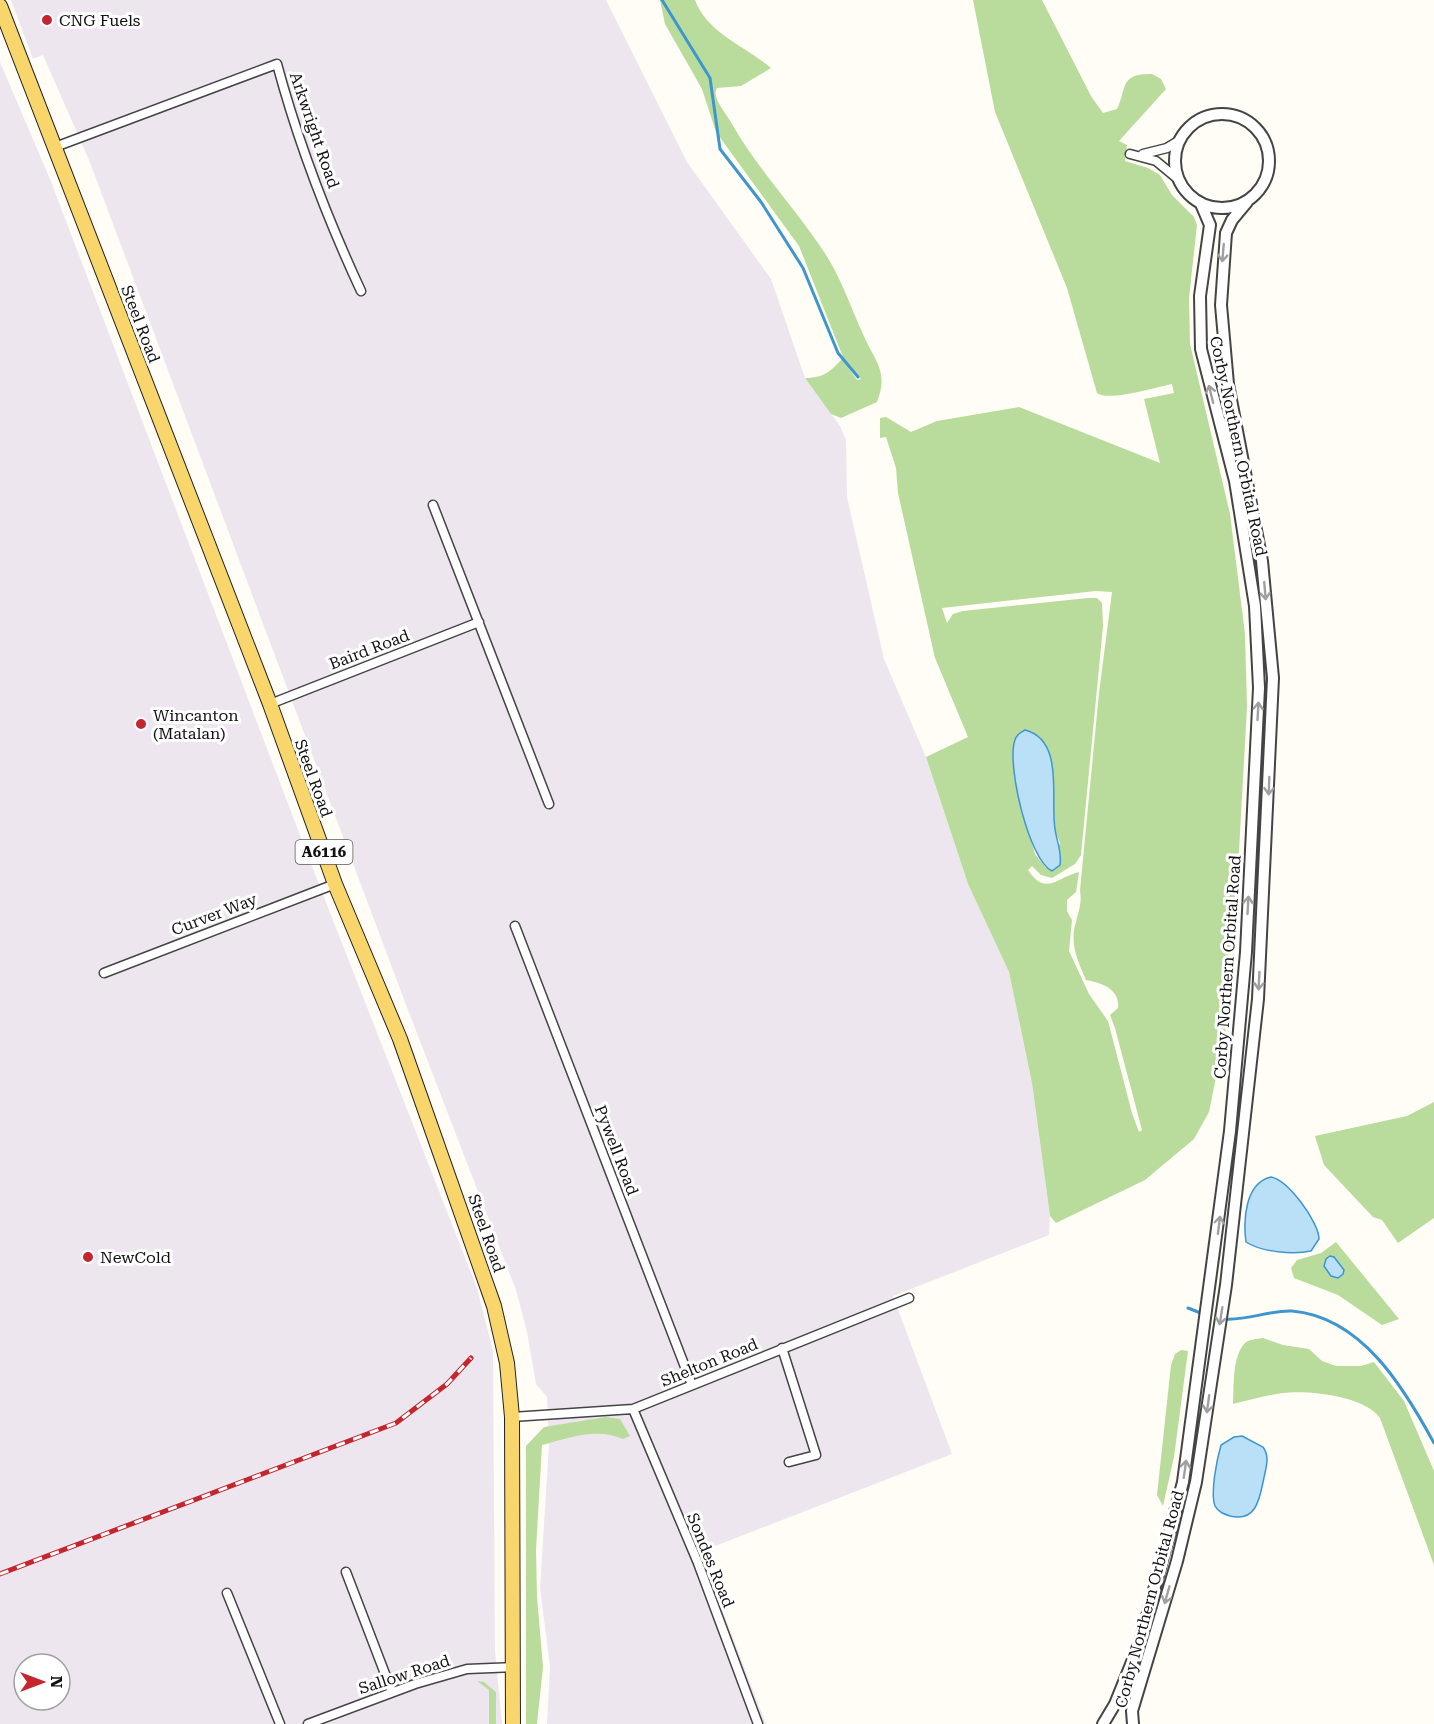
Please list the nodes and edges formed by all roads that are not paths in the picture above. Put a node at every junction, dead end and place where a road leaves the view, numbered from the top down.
1 (0, 6) edge
2 (1180, 140) junction
3 (55, 147) junction
4 (1179, 180) junction
5 (1247, 202) junction
6 (1201, 204) junction
7 (362, 291) dead end
8 (433, 505) dead end
9 (479, 622) junction
10 (270, 704) junction
11 (549, 804) dead end
12 (335, 884) junction
13 (515, 926) dead end
14 (104, 973) dead end
15 (909, 1298) dead end
16 (782, 1348) junction
17 (692, 1385) junction
18 (633, 1409) junction
19 (512, 1418) junction
20 (789, 1462) dead end
21 (346, 1572) dead end
22 (227, 1593) dead end
23 (513, 1667) junction
24 (392, 1692) junction
25 (280, 1724) edge
26 (308, 1724) edge
27 (513, 1724) edge
28 (758, 1724) edge
29 (1103, 1724) edge
30 (1133, 1724) edge

1 - 3 main road, Steel Road / A6116
2 - 4 street
2 - 4 street
2 - 5 street
3 - 7 street, Arkwright Road
3 - 10 main road, Steel Road / A6116
4 - 6 street
5 - 6 street
5 -> 30 street, Corby Northern Orbital Road
29 -> 6 street, Corby Northern Orbital Road
8 - 9 street
9 - 10 street, Baird Road
9 - 11 street
10 - 12 main road, Steel Road / A6116
12 - 14 street, Curver Way
12 - 19 main road, Steel Road / A6116
13 - 17 street, Pywell Road
15 - 16 street, Shelton Road
16 - 17 street, Shelton Road
16 - 20 street
17 - 18 street, Shelton Road
18 - 19 street, Shelton Road
18 - 28 street, Sondes Road
19 - 23 main road, Steel Road / A6116
21 - 24 street
22 - 25 street
23 - 24 street, Sallow Road
23 - 27 main road, Steel Road / A6116
24 - 26 street, Sallow Road

